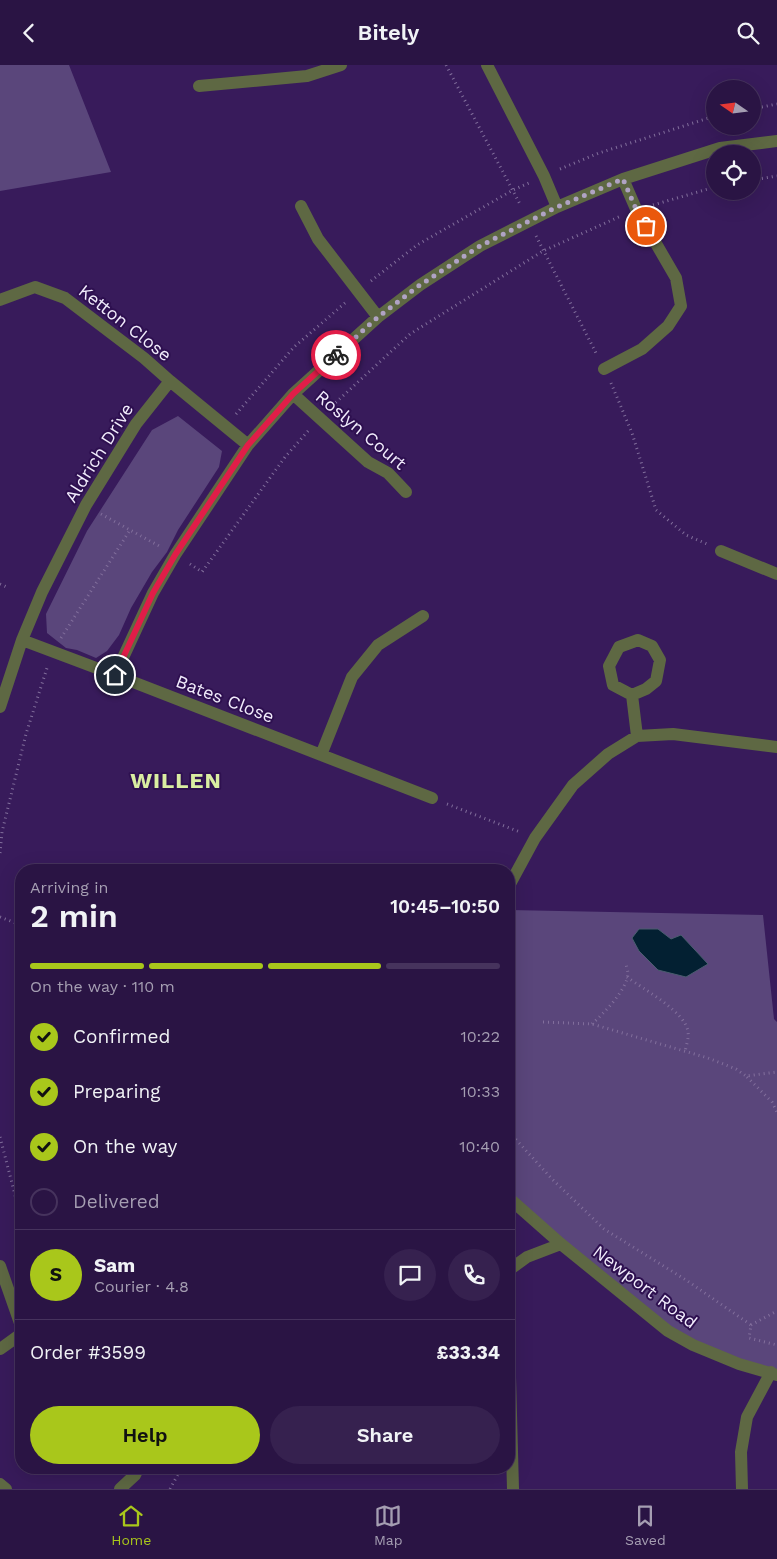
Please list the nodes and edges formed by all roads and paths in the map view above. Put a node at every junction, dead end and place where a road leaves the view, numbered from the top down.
1 (341, 65) edge
2 (446, 65) edge
3 (487, 65) edge
4 (199, 86) dead end
5 (777, 104) edge
6 (761, 107) edge
7 (777, 141) edge
8 (777, 176) edge
9 (623, 179) junction
10 (761, 179) edge
11 (706, 190) edge
12 (301, 206) dead end
13 (557, 207) junction
14 (636, 209) junction
15 (528, 221) junction
16 (543, 251) junction
17 (0, 300) edge
18 (378, 317) junction
19 (604, 369) junction
20 (170, 381) junction
21 (293, 394) junction
22 (319, 418) junction
23 (248, 445) junction
24 (406, 492) dead end
25 (86, 505) junction
26 (130, 530) junction
27 (721, 551) joint
28 (175, 555) junction
29 (777, 574) edge
30 (0, 584) edge
31 (9, 588) dead end
32 (423, 616) dead end
33 (22, 640) junction
34 (53, 651) junction
35 (115, 675) junction
36 (632, 695) junction
37 (0, 707) edge
38 (637, 736) junction
39 (777, 747) edge
40 (321, 755) junction
41 (432, 798) joint
42 (535, 838) junction
43 (0, 853) edge
44 (515, 875) edge
45 (0, 917) edge
46 (15, 923) edge
47 (626, 962) dead end
48 (627, 977) junction
49 (543, 1022) dead end
50 (592, 1024) junction
51 (685, 1052) junction
52 (777, 1072) edge
53 (746, 1076) junction
54 (777, 1112) edge
55 (0, 1137) edge
56 (515, 1139) edge
57 (15, 1195) edge
58 (515, 1203) edge
59 (561, 1244) junction
60 (0, 1266) edge
61 (515, 1266) edge
62 (15, 1309) edge
63 (777, 1311) edge
64 (751, 1325) junction
65 (15, 1338) edge
66 (777, 1345) edge
67 (0, 1349) edge
68 (774, 1373) edge
69 (136, 1474) edge
70 (178, 1474) edge
71 (513, 1474) edge
72 (0, 1484) edge
73 (6, 1489) edge
74 (120, 1489) edge
75 (170, 1489) edge
76 (514, 1489) edge
77 (742, 1489) edge

1 - 4 street
2 - 15 path
3 - 13 street
5 - 6 path
7 - 9 street
8 - 10 path
9 - 13 street
9 - 14 street
11 - 14 path
12 - 18 street
13 - 15 street
14 - 16 path
14 - 19 street
15 - 16 path
15 - 18 street
16 - 19 path
16 - 22 path
17 - 20 street, Ketton Close
18 - 21 street
19 - 27 path
20 - 23 street
20 - 25 street, Aldrich Drive
21 - 22 street, Roslyn Court
21 - 23 street
22 - 24 street, Roslyn Court
22 - 28 path
23 - 28 street
25 - 26 path
25 - 33 street, Aldrich Drive
26 - 28 path
26 - 34 path
27 - 29 street
28 - 35 street
30 - 31 path
32 - 40 street
33 - 34 street
33 - 37 street, Aldrich Drive
34 - 35 street
34 - 43 path
35 - 40 street, Bates Close
36 - 36 street
36 - 38 street
38 - 39 street
38 - 42 street
40 - 41 street, Bates Close
41 - 42 path
42 - 44 street
45 - 46 path
47 - 48 path
48 - 50 path
48 - 51 path
49 - 50 path
50 - 51 path
51 - 53 path
52 - 53 path
53 - 54 path
55 - 57 path
56 - 64 path
58 - 59 street, Newport Road
59 - 61 street
59 - 68 street, Newport Road
60 - 62 street
63 - 64 path
64 - 66 path
65 - 67 street
68 - 77 street
69 - 74 street
70 - 75 path
71 - 76 street
72 - 73 street

